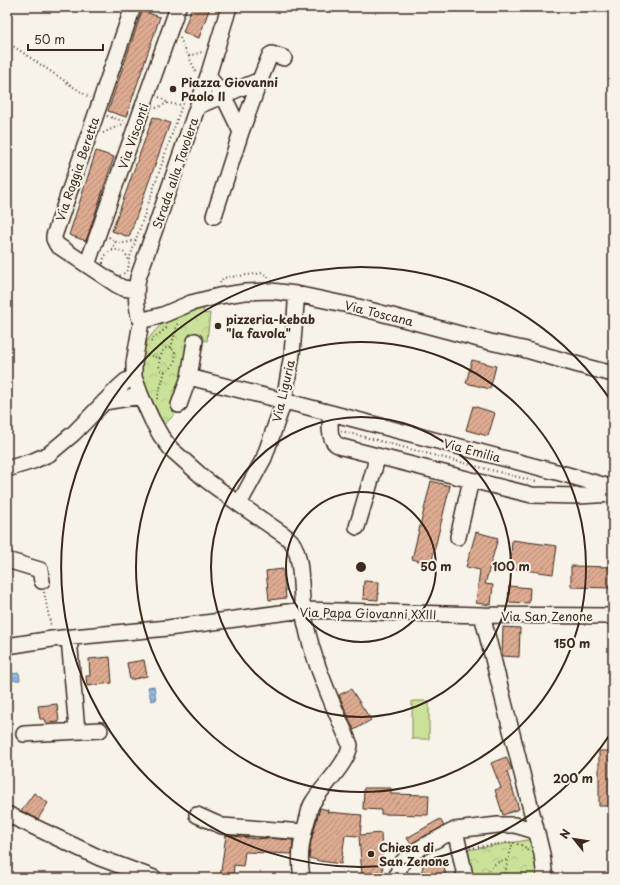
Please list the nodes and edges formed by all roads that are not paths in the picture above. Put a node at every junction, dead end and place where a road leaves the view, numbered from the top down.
1 (133, 7) edge
2 (178, 7) edge
3 (229, 7) edge
4 (284, 58) dead end
5 (204, 76) junction
6 (260, 80) junction
7 (223, 95) junction
8 (198, 106) junction
9 (241, 132) junction
10 (214, 216) dead end
11 (87, 265) junction
12 (136, 290) junction
13 (296, 294) junction
14 (141, 322) junction
15 (195, 341) dead end
16 (613, 374) edge
17 (134, 377) junction
18 (189, 377) junction
19 (141, 396) junction
20 (284, 401) junction
21 (104, 402) junction
22 (179, 405) dead end
23 (331, 413) junction
24 (376, 456) junction
25 (7, 469) edge
26 (471, 480) junction
27 (613, 488) edge
28 (613, 494) edge
29 (239, 504) junction
30 (357, 527) dead end
31 (458, 537) dead end
32 (7, 560) edge
33 (42, 581) road end
34 (303, 610) junction
35 (482, 615) junction
36 (613, 616) edge
37 (69, 638) junction
38 (7, 646) edge
39 (100, 730) dead end
40 (77, 731) junction
41 (24, 734) dead end
42 (7, 814) edge
43 (197, 815) dead end
44 (455, 830) junction
45 (304, 832) junction
46 (537, 833) junction
47 (154, 878) edge
48 (302, 878) edge
49 (396, 878) edge
50 (465, 878) edge
51 (545, 878) edge

1 - 11 street, Via Roggia Beretta
2 - 11 street, Via Visconti
3 - 5 street, Strada alla Tavolera
4 - 6 street
5 - 7 street
5 - 8 street, Strada alla Tavolera
6 - 7 street
6 - 9 street
7 - 8 street
7 - 9 street
8 - 12 street, Strada alla Tavolera
9 - 10 street
11 - 12 street, Via Roggia Beretta
12 - 14 street, Strada alla Tavolera
13 - 14 street, Via Toscana
13 - 16 street, Via Toscana
13 - 20 street, Via Liguria
14 - 17 street, Strada alla Tavolera
15 - 18 street
17 - 19 street, Strada alla Tavolera
17 - 21 street
18 - 20 street, Via Emilia
18 - 22 street
19 - 21 street
19 - 29 street, Strada alla Tavolera
20 - 23 street, Via Emilia
20 - 29 street, Via Liguria
21 - 25 street
23 - 24 street
23 - 27 street, Via Emilia
24 - 26 street
24 - 30 street
26 - 28 street
26 - 31 street
29 - 34 street, Strada alla Tavolera
32 - 33 street
34 - 35 street, Via Papa Giovanni XXIII
34 - 37 street, Via Papa Giovanni XXIII
34 - 45 street, Strada alla Tavolera
35 - 36 street, Via San Zenone
35 - 46 street
37 - 38 street, Via Papa Giovanni XXIII
37 - 40 street
39 - 40 street
40 - 41 street
42 - 47 street
43 - 45 street
44 - 46 street
44 - 49 street
44 - 50 street
45 - 48 street
46 - 51 street

